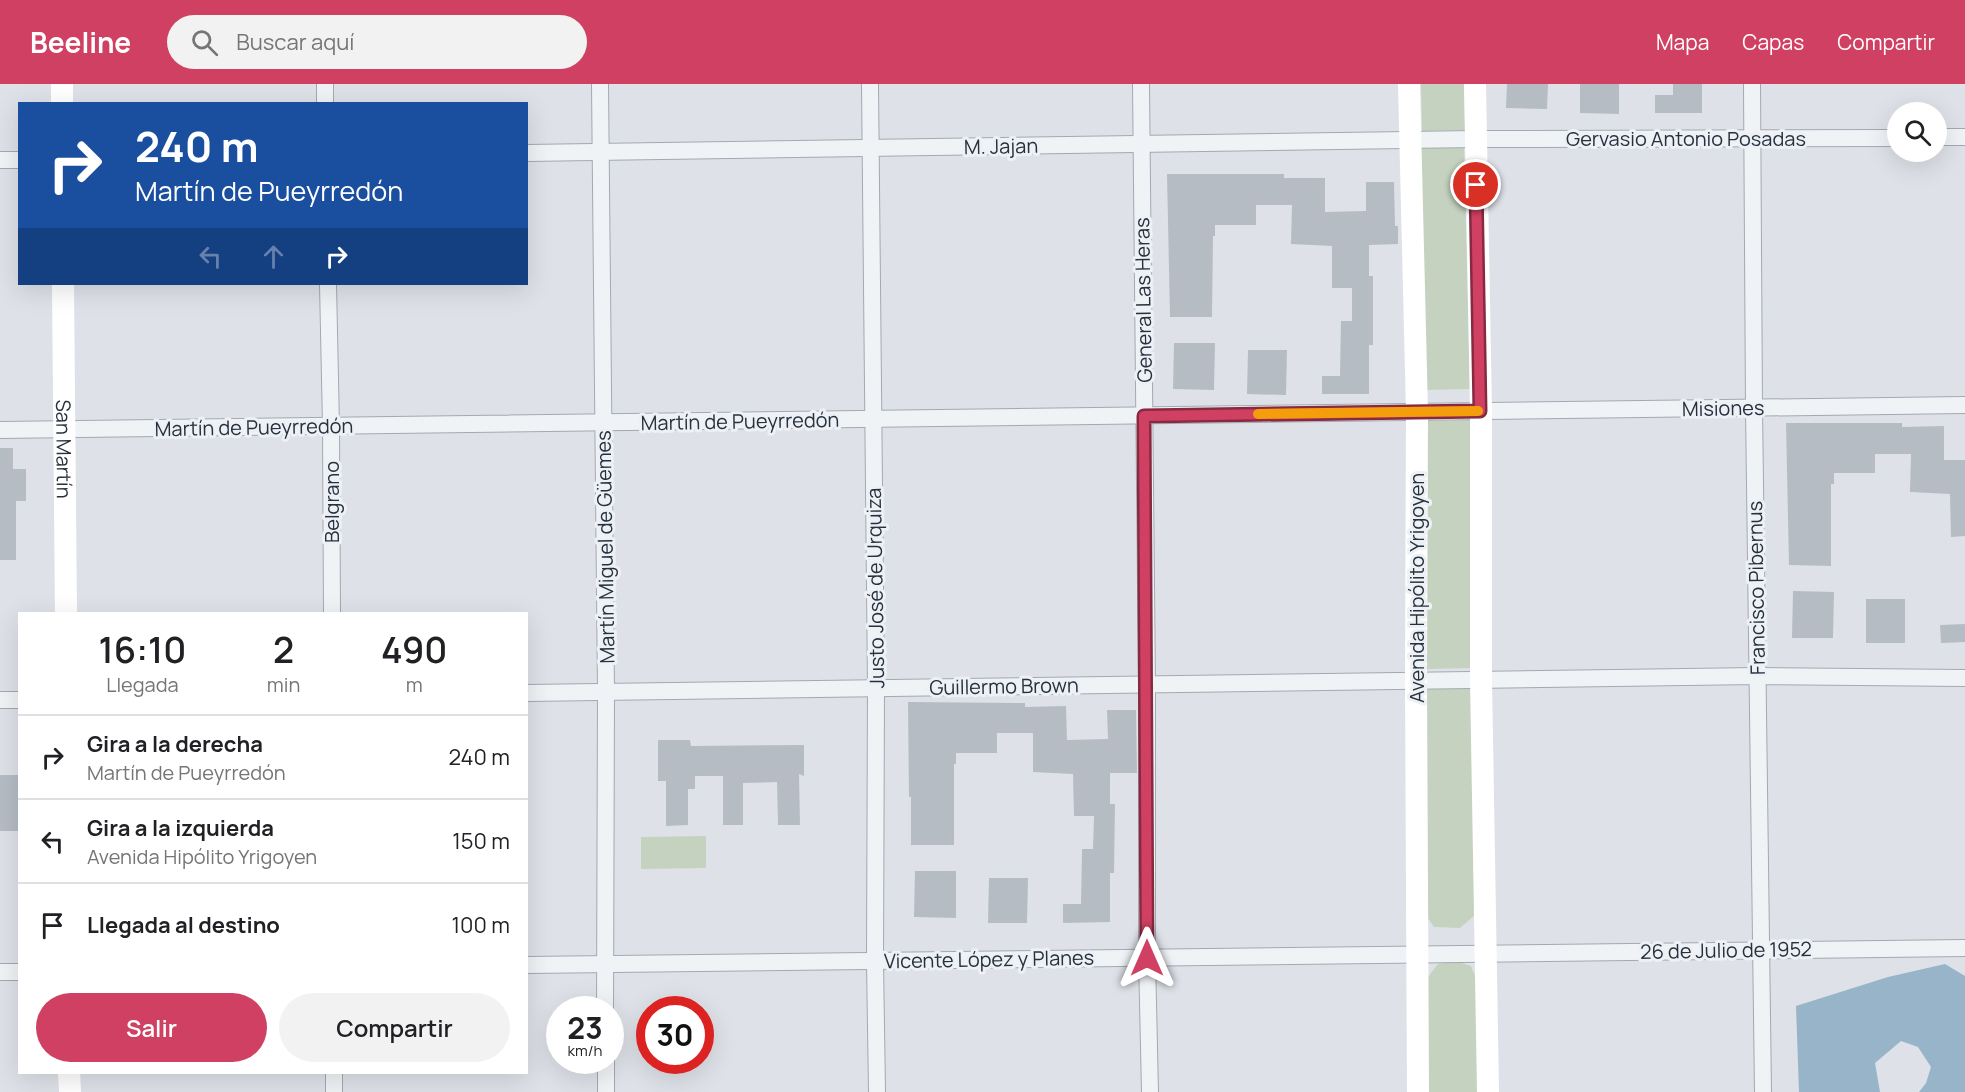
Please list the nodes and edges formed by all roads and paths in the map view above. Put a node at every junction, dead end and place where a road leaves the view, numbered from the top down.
1 (62, 84) edge
2 (325, 84) edge
3 (600, 84) edge
4 (870, 84) edge
5 (1142, 84) edge
6 (1409, 84) edge
7 (1475, 84) edge
8 (1752, 84) edge
9 (62, 102) edge
10 (325, 102) edge
11 (1947, 137) edge
12 (1965, 137) edge
13 (1753, 138) junction
14 (1887, 138) edge
15 (1475, 139) junction
16 (1410, 140) junction
17 (1142, 144) junction
18 (871, 148) junction
19 (601, 152) junction
20 (528, 153) edge
21 (0, 160) edge
22 (18, 160) edge
23 (63, 285) edge
24 (328, 285) edge
25 (1965, 405) edge
26 (1754, 408) junction
27 (1480, 411) junction
28 (1417, 412) junction
29 (1144, 416) junction
30 (873, 419) junction
31 (604, 423) junction
32 (331, 426) junction
33 (65, 429) junction
34 (0, 430) edge
35 (66, 612) edge
36 (332, 612) edge
37 (1758, 676) junction
38 (1965, 678) edge
39 (1481, 680) junction
40 (1416, 681) junction
41 (1147, 684) junction
42 (876, 688) junction
43 (606, 692) junction
44 (528, 693) edge
45 (0, 700) edge
46 (18, 700) edge
47 (1965, 948) edge
48 (1760, 950) junction
49 (1486, 953) junction
50 (1417, 954) junction
51 (1147, 958) junction
52 (875, 961) junction
53 (605, 964) junction
54 (528, 965) edge
55 (0, 972) edge
56 (18, 972) edge
57 (605, 996) edge
58 (69, 1074) edge
59 (334, 1074) edge
60 (606, 1074) edge
61 (70, 1092) edge
62 (334, 1092) edge
63 (606, 1092) edge
64 (877, 1092) edge
65 (1150, 1092) edge
66 (1418, 1092) edge
67 (1488, 1092) edge
68 (1763, 1092) edge

1 - 9 main road
2 - 10 street
3 - 19 street, Martín Miguel de Güemes
4 - 18 street, Justo José de Urquiza
5 - 17 street, General Las Heras
6 - 16 main road, Avenida Hipólito Yrigoyen
7 - 15 main road
8 - 13 street, Francisco Pibernus
11 - 12 street
13 - 14 street, Gervasio Antonio Posadas
13 - 15 street, Gervasio Antonio Posadas
13 - 26 street, Francisco Pibernus
15 - 16 street, M. Jajan
15 - 27 main road
16 - 17 street, M. Jajan
16 - 28 main road, Avenida Hipólito Yrigoyen
17 - 18 street, M. Jajan
17 - 29 street, General Las Heras
18 - 19 street, M. Jajan
18 - 30 street, Justo José de Urquiza
19 - 20 street, M. Jajan
19 - 31 street, Martín Miguel de Güemes
21 - 22 street
23 - 33 main road, San Martín
24 - 32 street, Belgrano
25 - 26 street, Misiones
26 - 27 street, Misiones
26 - 37 street, Francisco Pibernus
27 - 28 street, Martín de Pueyrredón
27 - 39 main road
28 - 29 street, Martín de Pueyrredón
28 - 40 main road, Avenida Hipólito Yrigoyen
29 - 30 street, Martín de Pueyrredón
29 - 41 street, General Las Heras
30 - 31 street, Martín de Pueyrredón
30 - 42 street, Justo José de Urquiza
31 - 32 street, Martín de Pueyrredón
31 - 43 street, Martín Miguel de Güemes
32 - 33 street, Martín de Pueyrredón
32 - 36 street, Belgrano
33 - 34 street, Martín de Pueyrredón
33 - 35 main road, San Martín
37 - 38 street, Guillermo Brown
37 - 39 street, Guillermo Brown
37 - 48 street, Francisco Pibernus
39 - 40 street, Guillermo Brown
39 - 49 main road
40 - 41 street, Guillermo Brown
40 - 50 main road, Avenida Hipólito Yrigoyen
41 - 42 street, Guillermo Brown
41 - 51 street, General Las Heras
42 - 43 street, Guillermo Brown
42 - 52 street, Justo José de Urquiza
43 - 44 street, Guillermo Brown
43 - 53 street, Martín Miguel de Güemes
45 - 46 street
47 - 48 street, 26 de Julio de 1952
48 - 49 street, 26 de Julio de 1952
48 - 68 street, Francisco Pibernus
49 - 50 street, Vicente López y Planes
49 - 67 main road
50 - 51 street, Vicente López y Planes
50 - 66 main road, Avenida Hipólito Yrigoyen
51 - 52 street, Vicente López y Planes
51 - 65 street, General Las Heras
52 - 53 street, Vicente López y Planes
52 - 64 street, Justo José de Urquiza
53 - 54 street, Vicente López y Planes
53 - 57 street, Martín Miguel de Güemes
55 - 56 street
58 - 61 main road
59 - 62 street
60 - 63 street

